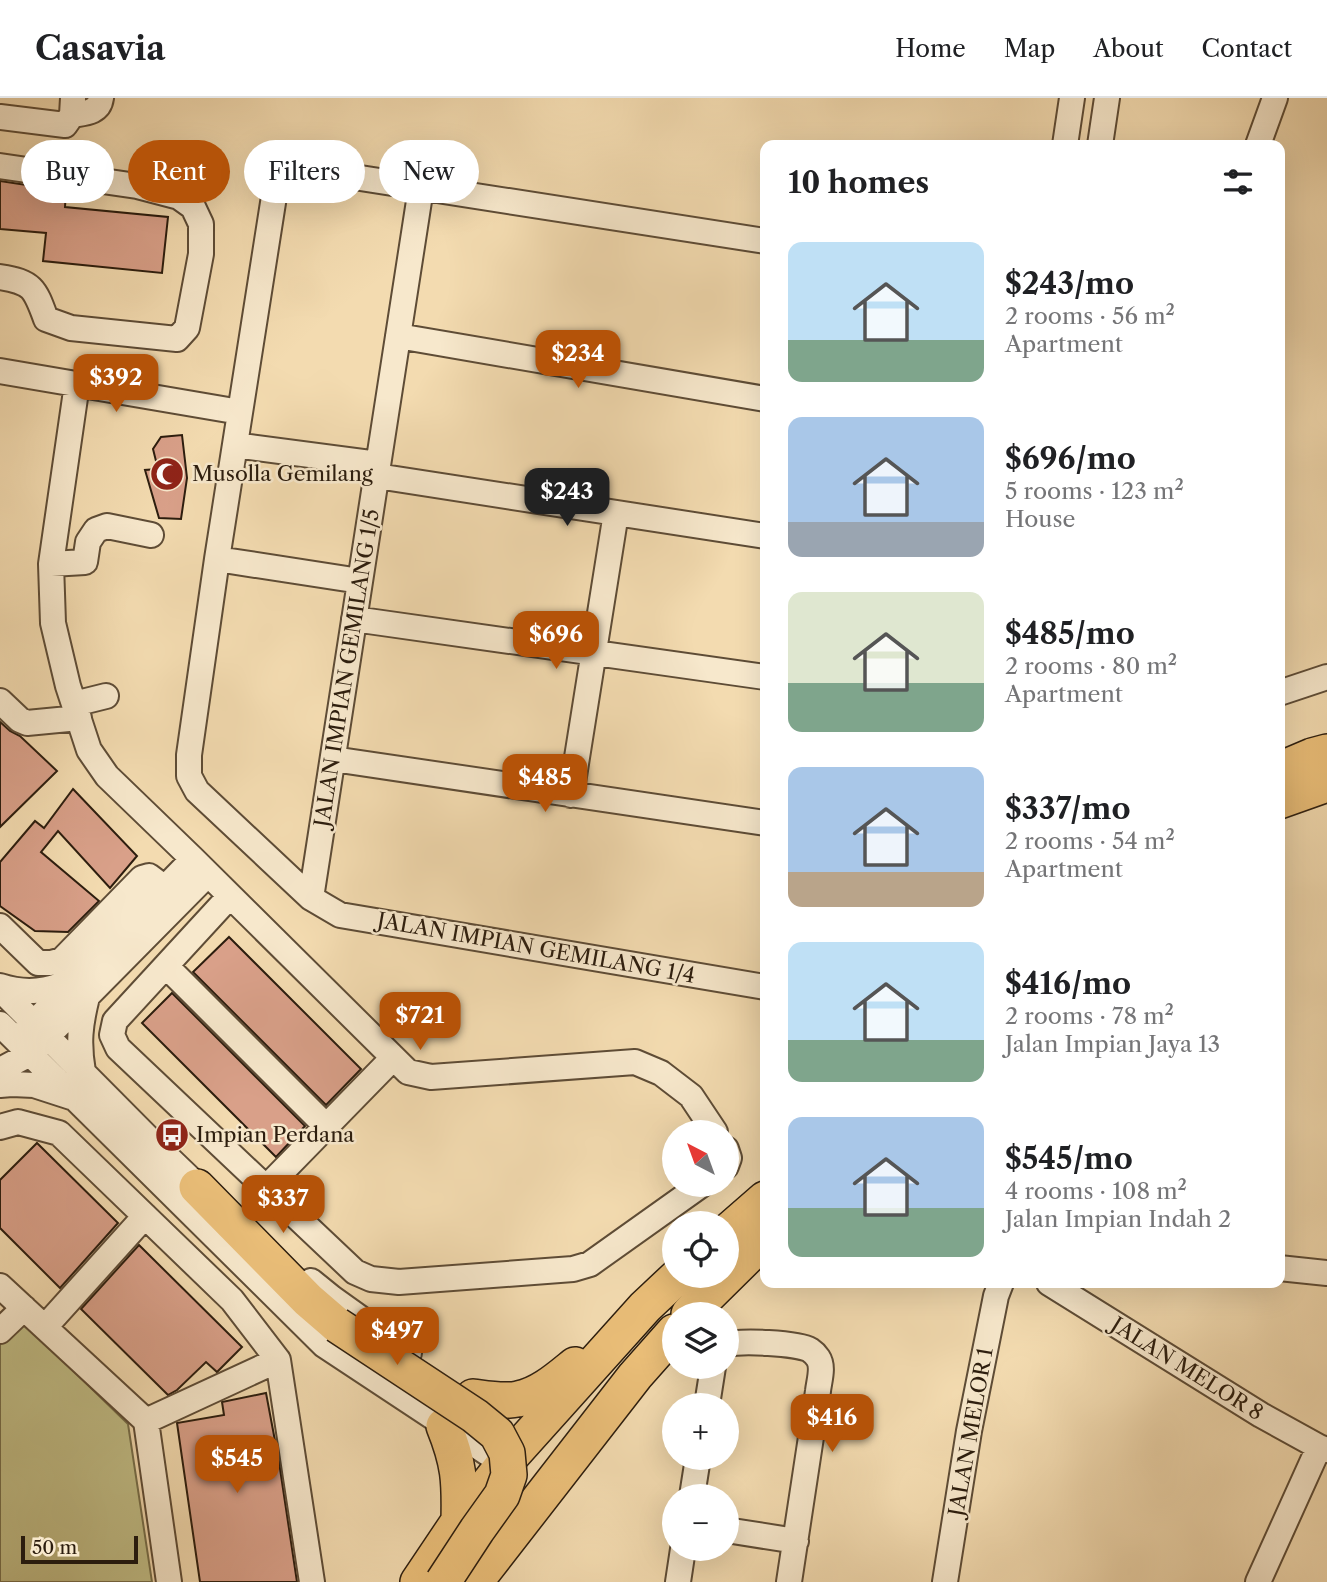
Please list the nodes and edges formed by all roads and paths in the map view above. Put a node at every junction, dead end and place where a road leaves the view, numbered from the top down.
1 (101, 98) edge
2 (1072, 98) edge
3 (1107, 98) edge
4 (1275, 98) edge
5 (72, 106) edge
6 (0, 117) edge
7 (1066, 140) edge
8 (1102, 140) edge
9 (1260, 140) edge
10 (0, 166) edge
11 (379, 181) edge
12 (479, 197) edge
13 (419, 203) edge
14 (760, 240) edge
15 (0, 277) edge
16 (398, 336) junction
17 (0, 371) edge
18 (77, 384) junction
19 (760, 398) edge
20 (240, 412) junction
21 (235, 445) junction
22 (377, 470) junction
23 (616, 513) junction
24 (152, 535) dead end
25 (760, 535) edge
26 (217, 559) junction
27 (51, 564) junction
28 (360, 581) junction
29 (354, 619) junction
30 (594, 653) junction
31 (760, 676) edge
32 (1327, 677) edge
33 (1285, 691) edge
34 (106, 696) dead end
35 (0, 701) edge
36 (77, 711) junction
37 (1327, 752) edge
38 (333, 759) junction
39 (1285, 767) edge
40 (1327, 784) edge
41 (571, 795) junction
42 (1285, 799) edge
43 (760, 822) edge
44 (201, 866) junction
45 (165, 888) junction
46 (230, 896) junction
47 (311, 898) junction
48 (0, 926) edge
49 (166, 965) junction
50 (760, 986) edge
51 (0, 987) edge
52 (81, 988) junction
53 (26, 1035) edge
54 (393, 1058) junction
55 (0, 1064) edge
56 (0, 1070) edge
57 (83, 1072) junction
58 (0, 1085) edge
59 (75, 1098) junction
60 (707, 1120) edge
61 (9, 1125) edge
62 (326, 1126) junction
63 (197, 1187) junction
64 (266, 1188) junction
65 (684, 1197) edge
66 (760, 1203) edge
67 (145, 1216) junction
68 (739, 1222) edge
69 (760, 1243) edge
70 (1285, 1269) edge
71 (1327, 1273) edge
72 (0, 1286) edge
73 (999, 1288) edge
74 (1057, 1288) edge
75 (693, 1302) edge
76 (24, 1308) junction
77 (662, 1324) edge
78 (45, 1327) junction
79 (662, 1328) edge
80 (0, 1331) edge
81 (662, 1337) edge
82 (739, 1343) edge
83 (278, 1360) junction
84 (473, 1397) junction
85 (146, 1421) junction
86 (444, 1426) junction
87 (1323, 1448) edge
88 (515, 1462) junction
89 (459, 1521) junction
90 (739, 1532) edge
91 (796, 1541) junction
92 (681, 1561) edge
93 (169, 1582) edge
94 (312, 1582) edge
95 (418, 1582) edge
96 (443, 1582) edge
97 (473, 1582) edge
98 (678, 1582) edge
99 (789, 1582) edge
100 (945, 1582) edge
101 (1258, 1582) edge

1 - 5 street
2 - 7 street
3 - 8 street
4 - 9 street
5 - 6 street
10 - 15 street
11 - 20 street
12 - 14 street
13 - 16 street, JALAN IMPIAN GEMILANG 1/5
16 - 19 street
16 - 22 street, JALAN IMPIAN GEMILANG 1/5
17 - 18 street
18 - 20 street
18 - 27 street
20 - 21 street
21 - 22 street
21 - 26 street
22 - 23 street
22 - 28 street, JALAN IMPIAN GEMILANG 1/5
23 - 25 street
23 - 30 street
24 - 27 street
26 - 28 street
26 - 47 street, JALAN IMPIAN GEMILANG 1/4
27 - 36 street
28 - 29 street, JALAN IMPIAN GEMILANG 1/5
29 - 30 street
29 - 38 street, JALAN IMPIAN GEMILANG 1/5
30 - 31 street
30 - 41 street
32 - 33 street
34 - 36 street
35 - 36 street
36 - 44 street
37 - 39 highway
38 - 41 street
38 - 47 street, JALAN IMPIAN GEMILANG 1/5
40 - 42 highway
41 - 43 street
44 - 45 street
44 - 46 street
44 - 52 street
45 - 48 street
45 - 52 street
46 - 49 street
46 - 54 street
47 - 50 street, JALAN IMPIAN GEMILANG 1/4
49 - 62 street
49 - 64 street
51 - 52 street
51 - 53 street
52 - 53 street
52 - 57 street
53 - 55 street
53 - 56 street
53 - 57 street
53 - 59 street
54 - 60 street
54 - 62 street
57 - 63 street
58 - 59 street
59 - 86 street
61 - 67 street
62 - 64 street
63 - 84 street
63 - 96 highway, bridge
64 - 65 street
66 - 68 highway
67 - 78 street
67 - 83 street
69 - 75 highway
70 - 71 street
72 - 76 street
73 - 100 street, JALAN MELOR 1
74 - 87 street, JALAN MELOR 8
76 - 78 street
76 - 80 street
77 - 84 highway
78 - 85 street
79 - 88 highway
81 - 97 highway
82 - 91 street
83 - 85 street
83 - 94 street
84 - 88 street
85 - 93 street
86 - 88 street
86 - 89 highway
87 - 101 street
88 - 89 highway
88 - 97 highway
89 - 95 highway
90 - 91 street
91 - 99 street
92 - 98 street

